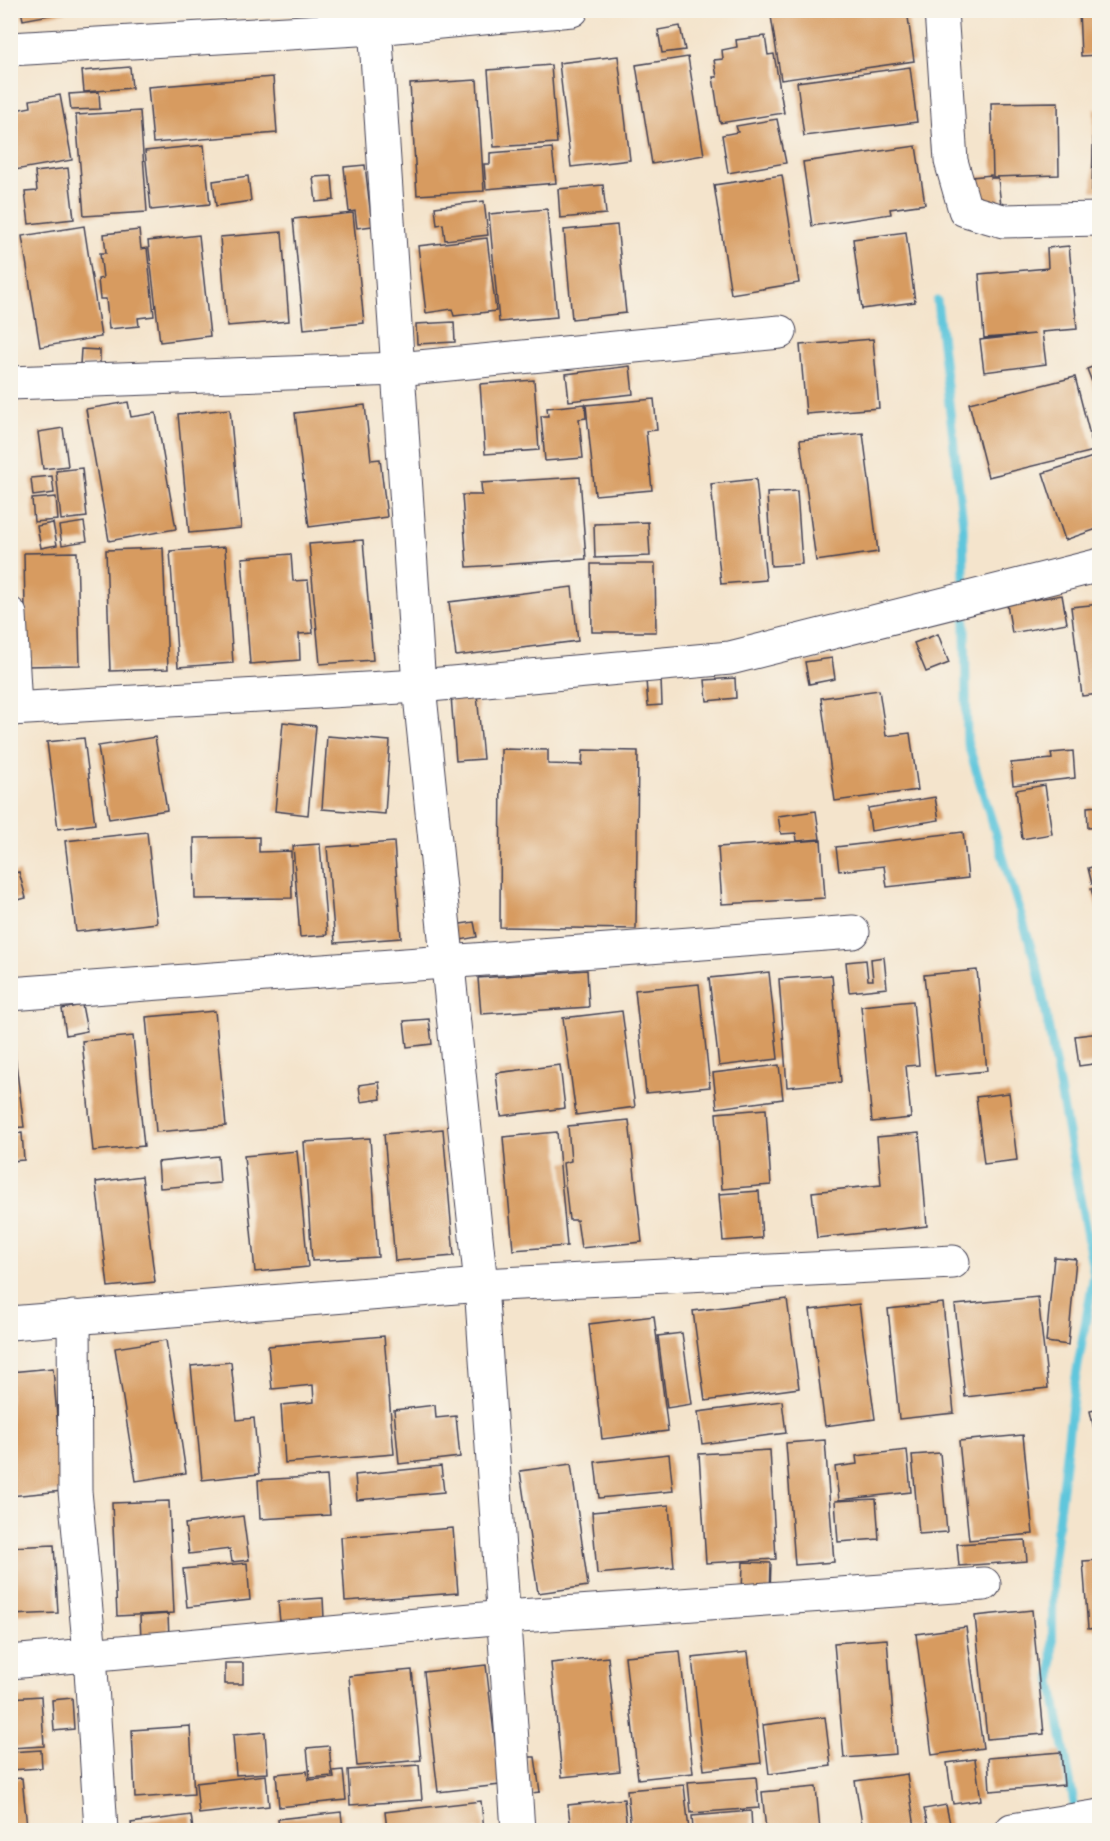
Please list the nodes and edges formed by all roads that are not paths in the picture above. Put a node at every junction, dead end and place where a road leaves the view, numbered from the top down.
1 (572, 10) edge
2 (940, 10) edge
3 (375, 20) edge
4 (10, 49) edge
5 (1100, 219) edge
6 (780, 332) dead end
7 (398, 369) junction
8 (10, 383) edge
9 (1100, 566) edge
10 (10, 614) edge
11 (419, 686) junction
12 (13, 709) edge
13 (853, 932) dead end
14 (446, 960) junction
15 (10, 994) edge
16 (953, 1262) dead end
17 (481, 1285) junction
18 (74, 1317) junction
19 (10, 1323) edge
20 (984, 1584) dead end
21 (505, 1617) junction
22 (90, 1654) junction
23 (10, 1662) edge
24 (1100, 1816) edge
25 (101, 1830) edge
26 (518, 1830) edge
27 (1012, 1830) edge

1 - 3 street
2 - 5 street
3 - 4 street
3 - 7 street
6 - 7 street
7 - 8 street
7 - 11 street
9 - 11 street
10 - 12 street
11 - 12 street
11 - 14 street
13 - 14 street
14 - 15 street
14 - 17 street
16 - 17 street
17 - 18 street
17 - 21 street
18 - 19 street
18 - 22 street
20 - 21 street
21 - 22 street
21 - 26 street
22 - 23 street
22 - 25 street
24 - 27 street

